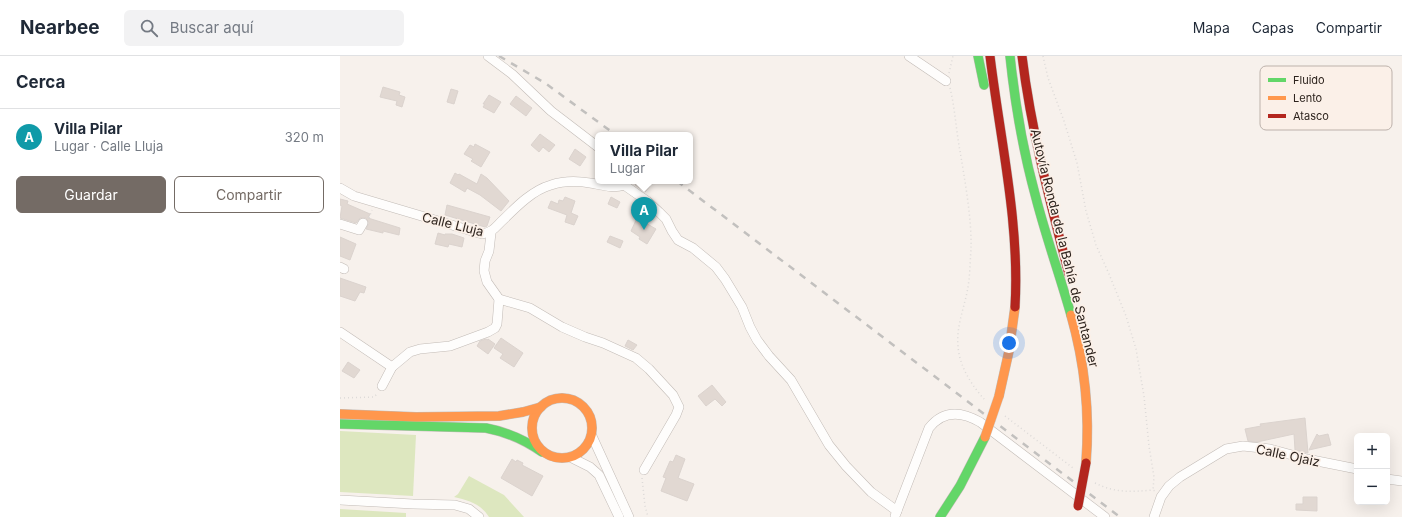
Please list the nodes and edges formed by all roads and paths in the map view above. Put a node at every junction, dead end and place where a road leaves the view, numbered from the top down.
1 (488, 56) edge
2 (909, 56) edge
3 (953, 56) edge
4 (980, 56) edge
5 (990, 56) edge
6 (1010, 56) edge
7 (1022, 56) edge
8 (1043, 56) edge
9 (946, 80) joint
10 (985, 91) dead end
11 (991, 129) dead end
12 (595, 145) edge
13 (622, 184) edge
14 (626, 184) edge
15 (340, 188) edge
16 (374, 203) junction
17 (363, 223) joint
18 (340, 224) edge
19 (491, 233) junction
20 (1016, 276) junction
21 (499, 299) junction
22 (340, 332) edge
23 (392, 367) junction
24 (382, 386) joint
25 (340, 398) edge
26 (541, 407) junction
27 (340, 414) edge
28 (340, 424) edge
29 (1088, 434) junction
30 (592, 436) junction
31 (542, 452) junction
32 (572, 458) junction
33 (1354, 468) edge
34 (644, 470) joint
35 (1390, 479) edge
36 (1402, 481) edge
37 (1153, 490) dead end
38 (340, 500) edge
39 (1077, 510) dead end
40 (896, 514) edge
41 (479, 517) edge
42 (619, 517) edge
43 (629, 517) edge
44 (648, 517) edge
45 (940, 517) edge
46 (1105, 517) edge
47 (1154, 517) edge

1 - 12 street
2 - 9 street
3 - 9 path
4 - 10 main road
5 - 20 main road
6 - 29 main road, Autovía Ronda de la Bahía de Santander
7 - 29 main road
8 - 37 path
11 - 20 main road
13 - 19 street, Calle Lluja
14 - 40 street, Calle Lluja
15 - 16 street, Calle Lluja
16 - 17 path
16 - 19 street, Calle Lluja
17 - 18 street
19 - 21 street
20 - 45 main road, bridge
21 - 23 street
21 - 34 street
22 - 23 street
23 - 24 street
24 - 25 path
26 - 27 main road
26 - 30 main road
26 - 31 main road
28 - 31 main road
29 - 39 main road, Autovía Ronda de la Bahía de Santander, bridge
30 - 32 main road
30 - 43 street
31 - 32 main road
32 - 42 street
33 - 47 street, Calle Ojaiz
34 - 44 path
35 - 36 street
38 - 41 street
40 - 46 street

